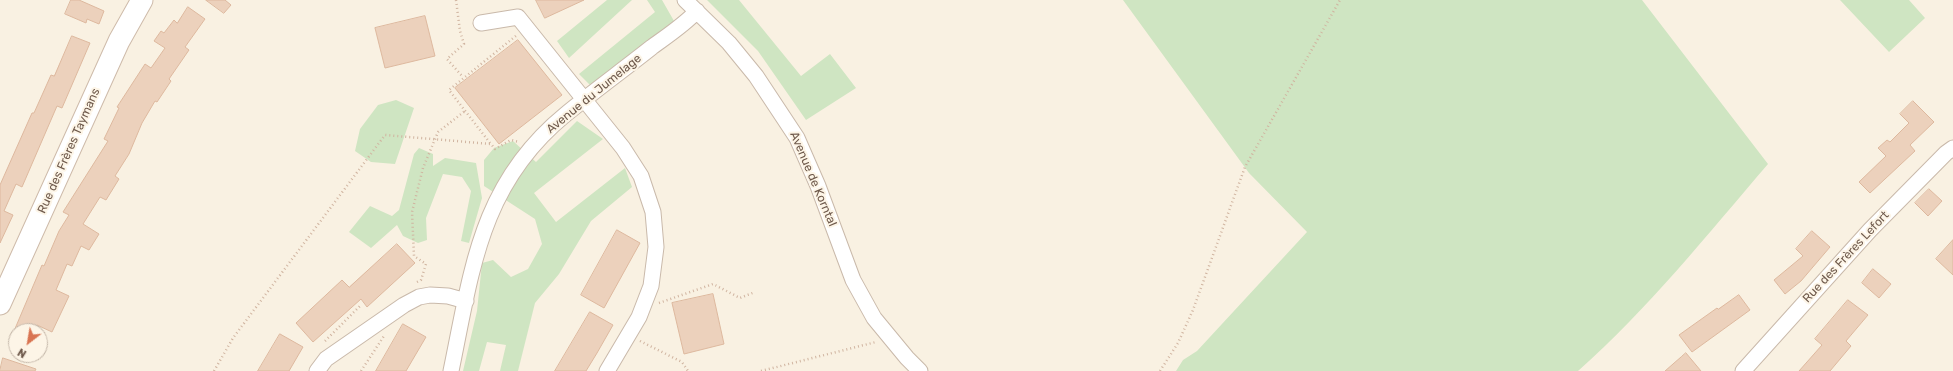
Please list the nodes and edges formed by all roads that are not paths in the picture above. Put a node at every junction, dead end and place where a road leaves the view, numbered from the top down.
1 (142, 0) edge
2 (685, 0) edge
3 (697, 11) junction
4 (481, 23) dead end
5 (585, 100) junction
6 (1953, 148) edge
7 (466, 301) junction
8 (0, 304) edge
9 (317, 371) edge
10 (451, 371) edge
11 (607, 371) edge
12 (920, 371) edge
13 (1744, 371) edge

1 - 8 street, Rue des Frères Taymans
2 - 3 street, Avenue de Korntal
3 - 5 street, Avenue du Jumelage
3 - 12 street, Avenue de Korntal
4 - 5 street
5 - 7 street, Avenue du Jumelage
5 - 11 street
6 - 13 street, Rue des Frères Lefort
7 - 9 street
7 - 10 street, Avenue du Jumelage

